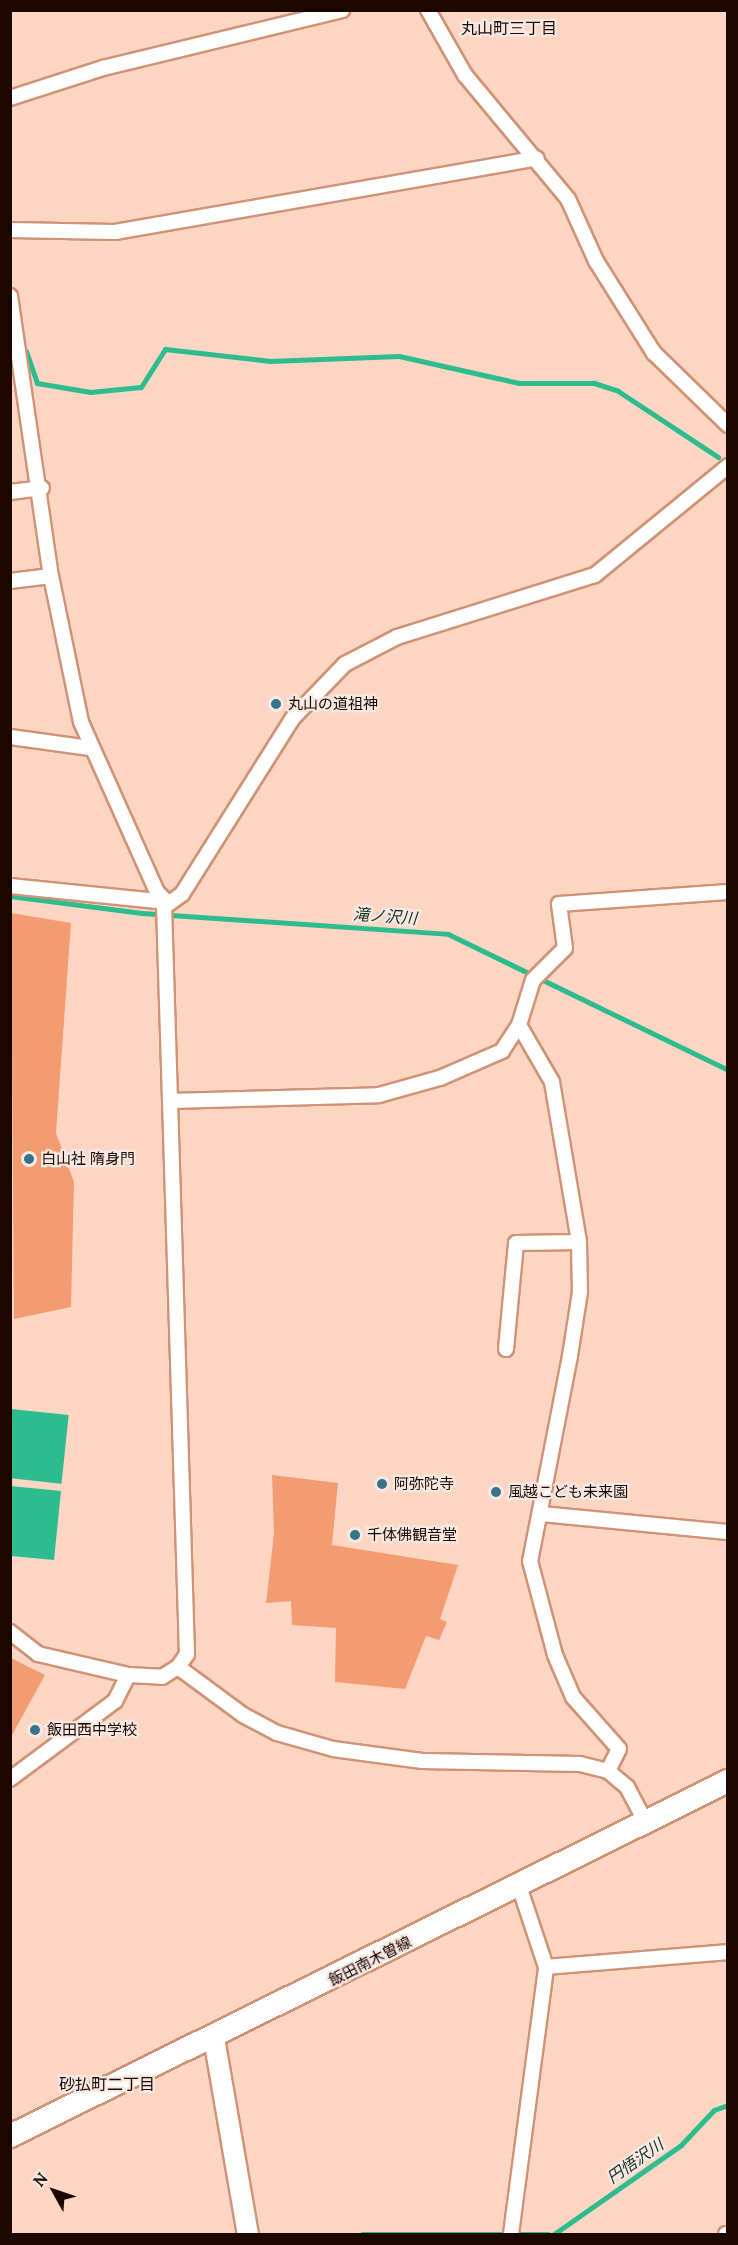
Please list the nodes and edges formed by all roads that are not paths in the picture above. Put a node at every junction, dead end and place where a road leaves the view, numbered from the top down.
1 (342, 10) edge
2 (428, 10) edge
3 (10, 98) edge
4 (537, 158) junction
5 (10, 230) edge
6 (10, 296) edge
7 (728, 425) edge
8 (728, 466) edge
9 (42, 488) junction
10 (10, 492) edge
11 (51, 576) junction
12 (10, 581) edge
13 (10, 737) edge
14 (90, 748) junction
15 (10, 886) edge
16 (728, 892) edge
17 (166, 905) junction
18 (519, 1025) junction
19 (170, 1101) junction
20 (579, 1242) junction
21 (506, 1349) dead end
22 (541, 1514) junction
23 (728, 1532) edge
24 (10, 1632) edge
25 (178, 1667) junction
26 (128, 1675) junction
27 (608, 1771) junction
28 (10, 1779) edge
29 (728, 1781) edge
30 (646, 1822) junction
31 (519, 1886) junction
32 (728, 1952) edge
33 (546, 1967) junction
34 (214, 2038) junction
35 (10, 2136) edge
36 (511, 2228) edge
37 (248, 2235) edge

1 - 3 street
2 - 4 street
4 - 5 street
4 - 7 street
6 - 9 street
8 - 17 street
9 - 10 street
9 - 11 street
11 - 12 street
11 - 14 street
13 - 14 street
14 - 17 street
15 - 17 street
16 - 18 street
17 - 19 street
18 - 19 street
18 - 20 street
19 - 25 street
20 - 21 street
20 - 22 street
22 - 23 street
22 - 27 street
24 - 26 street
25 - 26 street
25 - 27 street
26 - 28 street
27 - 30 street
29 - 30 main road, 飯田南木曽線
30 - 31 main road, 飯田南木曽線
31 - 33 street
31 - 34 main road, 飯田南木曽線
32 - 33 street
33 - 36 street
34 - 35 main road, 飯田南木曽線
34 - 37 street

